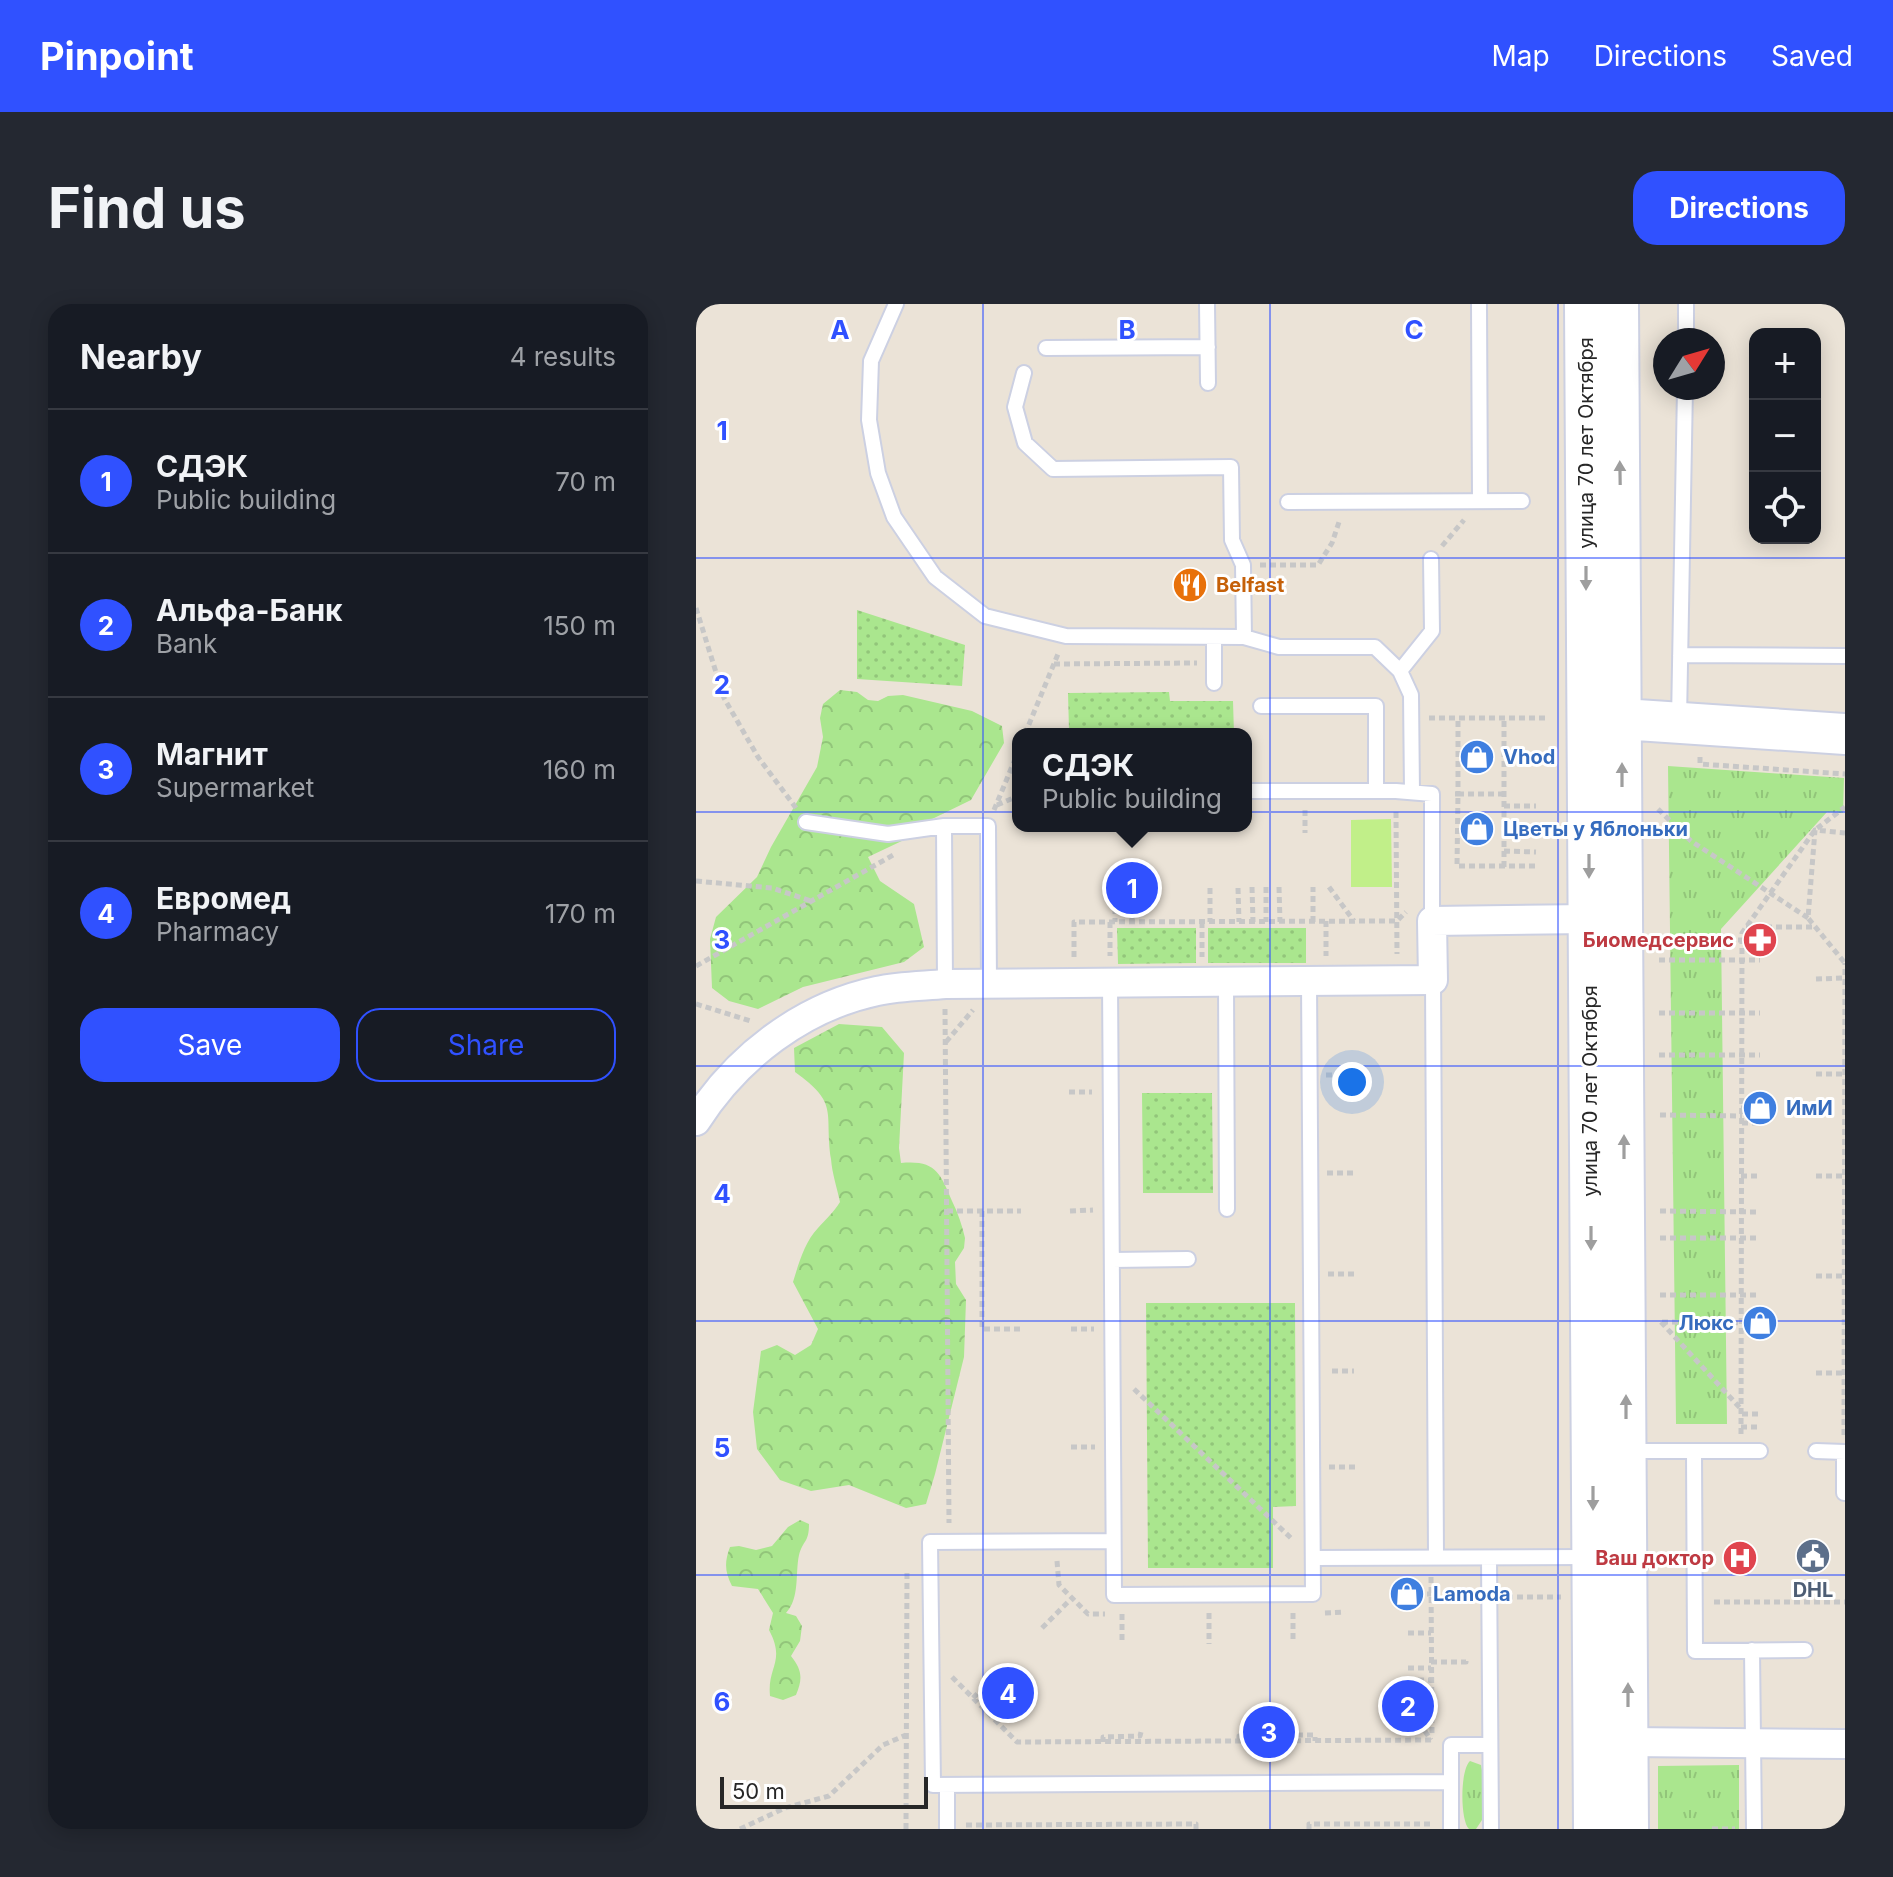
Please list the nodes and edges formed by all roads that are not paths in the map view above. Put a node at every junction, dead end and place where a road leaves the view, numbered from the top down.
1 (896, 304) edge
2 (1207, 304) edge
3 (1479, 304) edge
4 (1585, 304) edge
5 (1618, 304) edge
6 (1686, 304) edge
7 (1686, 328) edge
8 (1208, 347) junction
9 (1046, 348) dead end
10 (1024, 373) dead end
11 (1208, 383) dead end
12 (1685, 400) edge
13 (1480, 501) junction
14 (1522, 501) dead end
15 (1288, 502) dead end
16 (1431, 559) road end
17 (1214, 637) junction
18 (1244, 637) junction
19 (1680, 655) junction
20 (1845, 656) edge
21 (1400, 671) junction
22 (1214, 683) dead end
23 (1261, 706) dead end
24 (1622, 719) junction
25 (1679, 723) junction
26 (1845, 734) edge
27 (1252, 791) edge
28 (1376, 791) junction
29 (1412, 792) junction
30 (806, 822) road end
31 (944, 826) junction
32 (1589, 919) junction
33 (1432, 921) junction
34 (1309, 980) junction
35 (1433, 980) junction
36 (1110, 981) junction
37 (1214, 981) junction
38 (945, 984) junction
39 (989, 984) junction
40 (696, 1121) edge
41 (1227, 1209) dead end
42 (1188, 1259) dead end
43 (1112, 1260) junction
44 (1609, 1451) junction
45 (1694, 1451) junction
46 (1760, 1451) dead end
47 (1816, 1451) dead end
48 (1844, 1452) edge
49 (1844, 1493) edge
50 (1113, 1541) junction
51 (1593, 1557) junction
52 (1313, 1558) junction
53 (1489, 1558) junction
54 (1434, 1563) junction
55 (1752, 1650) junction
56 (1805, 1650) dead end
57 (1628, 1742) junction
58 (1845, 1744) edge
59 (1490, 1745) junction
60 (1753, 1745) junction
61 (1444, 1782) junction
62 (947, 1785) junction
63 (947, 1829) edge
64 (1451, 1829) edge
65 (1491, 1829) edge
66 (1594, 1829) edge
67 (1628, 1829) edge
68 (1754, 1829) edge

1 - 17 lane
2 - 8 lane
3 - 13 lane
4 -> 32 main road, улица 70 лет Октября
24 -> 5 main road, улица 70 лет Октября
6 - 7 lane
8 - 9 lane
8 - 11 lane
10 - 18 lane
12 - 19 lane
13 - 14 lane
13 - 15 lane
16 - 21 lane
17 - 18 lane
17 - 22 lane
18 - 21 lane
19 - 20 lane
19 - 25 lane
21 - 29 lane
23 - 28 lane
24 - 25 main road
44 -> 24 main road, улица 70 лет Октября
25 - 26 main road
27 - 28 lane
28 - 29 lane
29 - 33 lane
30 - 31 lane
31 - 38 lane
31 - 39 lane
32 - 33 street
32 -> 44 main road, улица 70 лет Октября
33 - 35 street
34 - 35 street
34 - 37 street
34 - 52 lane
35 - 54 lane
36 - 37 street
36 - 39 street
36 - 43 lane
37 - 41 lane
38 - 39 street
38 - 40 street
42 - 43 lane
43 - 50 lane
44 - 45 lane
44 -> 51 main road, улица 70 лет Октября
57 -> 44 main road, улица 70 лет Октября
45 - 46 lane
45 - 55 lane
47 - 48 lane
48 - 49 lane
50 - 52 lane
50 - 62 lane
51 - 53 lane
51 - 66 main road, улица 70 лет Октября
52 - 54 lane
53 - 54 lane
53 - 59 lane
55 - 56 lane
55 - 60 lane
57 - 60 street
57 - 67 main road, улица 70 лет Октября
58 - 60 street
59 - 61 lane
59 - 65 lane
60 - 68 lane
61 - 62 lane
61 - 64 lane
62 - 63 lane

